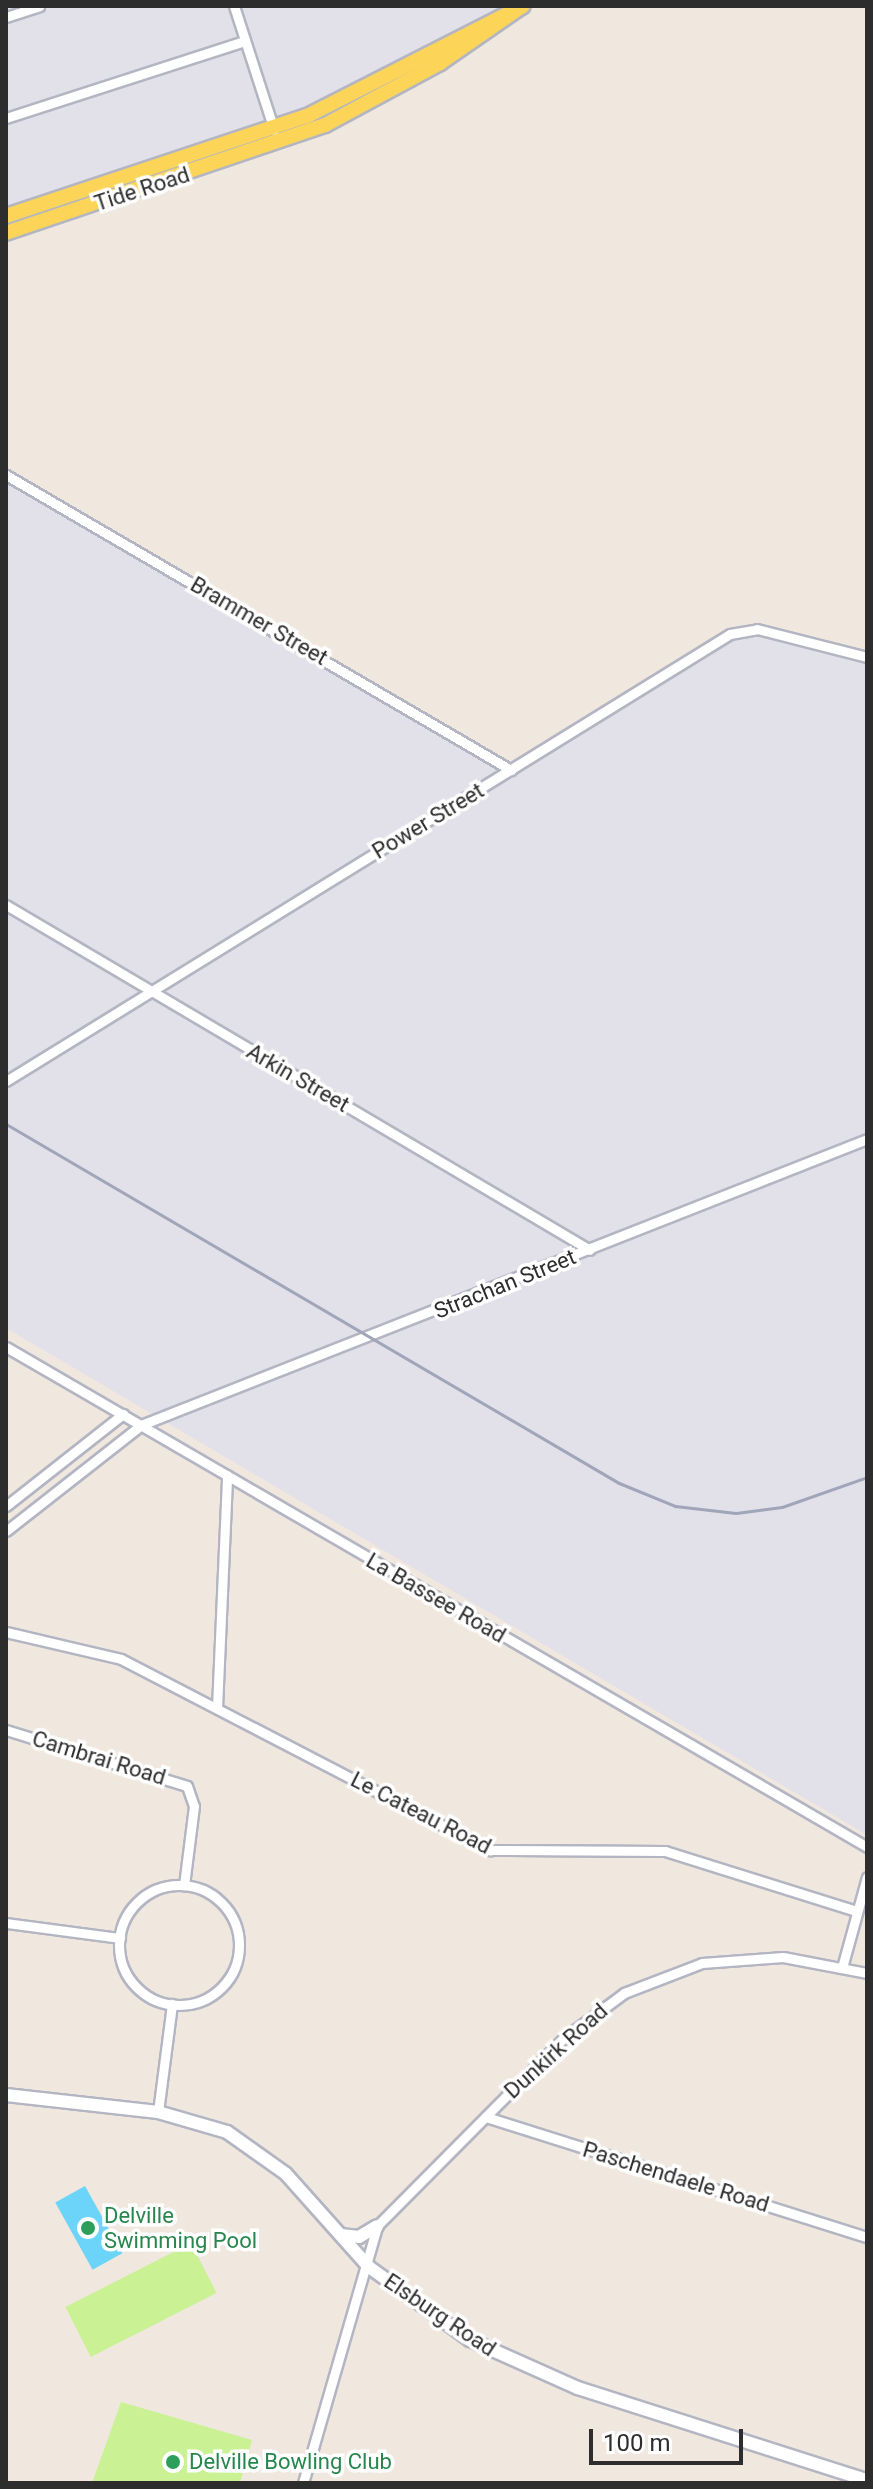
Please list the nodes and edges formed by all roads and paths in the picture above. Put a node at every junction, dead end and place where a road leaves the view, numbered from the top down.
1 (39, 6) edge
2 (234, 6) edge
3 (522, 6) edge
4 (6, 17) edge
5 (245, 41) junction
6 (6, 118) edge
7 (274, 129) junction
8 (277, 145) junction
9 (6, 216) edge
10 (6, 233) edge
11 (6, 475) edge
12 (867, 657) edge
13 (511, 770) junction
14 (6, 905) edge
15 (150, 993) junction
16 (6, 1081) edge
17 (867, 1139) edge
18 (590, 1250) junction
19 (6, 1347) edge
20 (123, 1414) junction
21 (141, 1425) junction
22 (227, 1475) junction
23 (7, 1503) edge
24 (25, 1516) junction
25 (6, 1531) edge
26 (6, 1632) edge
27 (217, 1708) junction
28 (6, 1730) edge
29 (867, 1847) edge
30 (867, 1877) edge
31 (184, 1885) junction
32 (857, 1911) junction
33 (6, 1923) edge
34 (120, 1938) junction
35 (843, 1964) junction
36 (867, 1973) edge
37 (172, 2004) junction
38 (6, 2095) edge
39 (158, 2112) junction
40 (486, 2117) junction
41 (377, 2226) junction
42 (341, 2235) junction
43 (867, 2237) edge
44 (369, 2267) junction
45 (867, 2480) edge
46 (303, 2483) edge

1 - 4 street
2 - 5 street
3 - 7 main road, Tide Road
3 - 8 main road, Tide Road
5 - 6 street
5 - 7 street
7 - 8 street
7 - 9 main road, Tide Road
8 - 10 main road, Tide Road
11 - 13 street, Brammer Street
12 - 13 street, Power Street
13 - 15 street, Power Street
14 - 15 street, Arkin Street
15 - 16 street, Power Street
15 - 18 street, Arkin Street
17 - 18 street, Strachan Street
18 - 21 street, Strachan Street
19 - 20 street, La Bassee Road
20 - 21 street, La Bassee Road
20 - 23 street
21 - 22 street, La Bassee Road
21 - 24 street, Strachan Street
22 - 27 street
22 - 29 street, La Bassee Road
23 - 24 street
24 - 25 street, Strachan Street
26 - 27 street, Le Cateau Road
27 - 32 street, Le Cateau Road
28 - 31 street, Cambrai Road
30 - 32 street
31 - 34 street
31 - 37 street
32 - 35 street
33 - 34 street
34 - 37 street
35 - 36 street, Dunkirk Road
35 - 40 street, Dunkirk Road
37 - 39 street
38 - 39 main road, Elsburg Road
39 - 42 main road, Elsburg Road
40 - 41 street, Dunkirk Road
40 - 43 street, Paschendaele Road
41 - 42 main road
41 - 44 street
42 - 44 main road, Elsburg Road
44 - 45 main road, Elsburg Road
44 - 46 street

